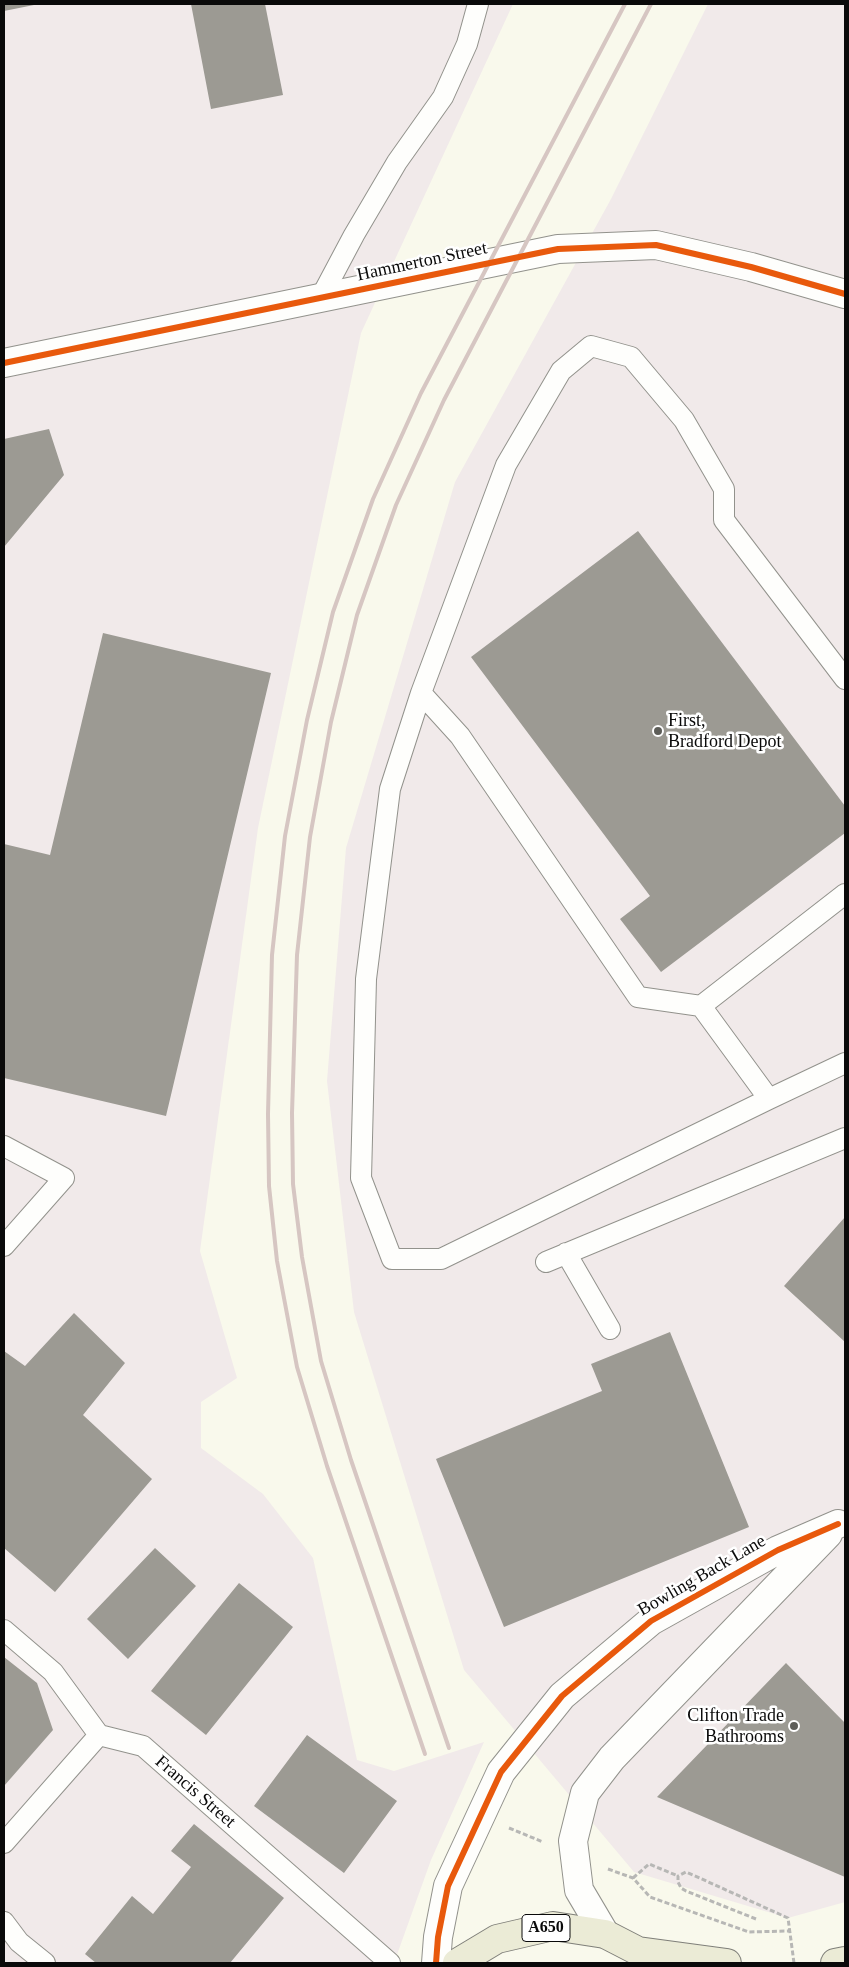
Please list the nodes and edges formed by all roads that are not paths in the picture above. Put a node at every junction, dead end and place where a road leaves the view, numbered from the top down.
1 (478, 4) edge
2 (845, 294) edge
3 (320, 299) junction
4 (4, 363) edge
5 (845, 679) edge
6 (421, 693) junction
7 (845, 894) edge
8 (701, 1006) junction
9 (845, 1063) edge
10 (769, 1099) junction
11 (845, 1138) edge
12 (4, 1146) edge
13 (4, 1246) edge
14 (566, 1254) junction
15 (546, 1262) dead end
16 (610, 1329) dead end
17 (842, 1520) edge
18 (4, 1630) edge
19 (99, 1735) junction
20 (4, 1844) edge
21 (4, 1922) edge
22 (605, 1934) junction
23 (644, 1957) edge
24 (845, 1961) edge
25 (45, 1963) edge
26 (390, 1963) edge
27 (436, 1963) edge
28 (457, 1963) edge
29 (727, 1963) edge
30 (835, 1963) edge

1 - 3 lane
2 - 3 street, Hammerton Street
3 - 4 street, Hammerton Street
5 - 6 lane
6 - 8 lane
6 - 10 lane
7 - 8 lane
8 - 10 lane
9 - 10 lane
11 - 14 lane
12 - 13 lane
14 - 15 lane
14 - 16 lane
17 - 22 street, Bowling Back Lane
17 - 27 street, Bowling Back Lane
18 - 19 lane
19 - 20 lane
19 - 26 lane, Francis Street
21 - 25 lane
22 - 23 main road, A650
22 - 28 main road, A650
23 - 29 main road, A650
24 - 30 main road

